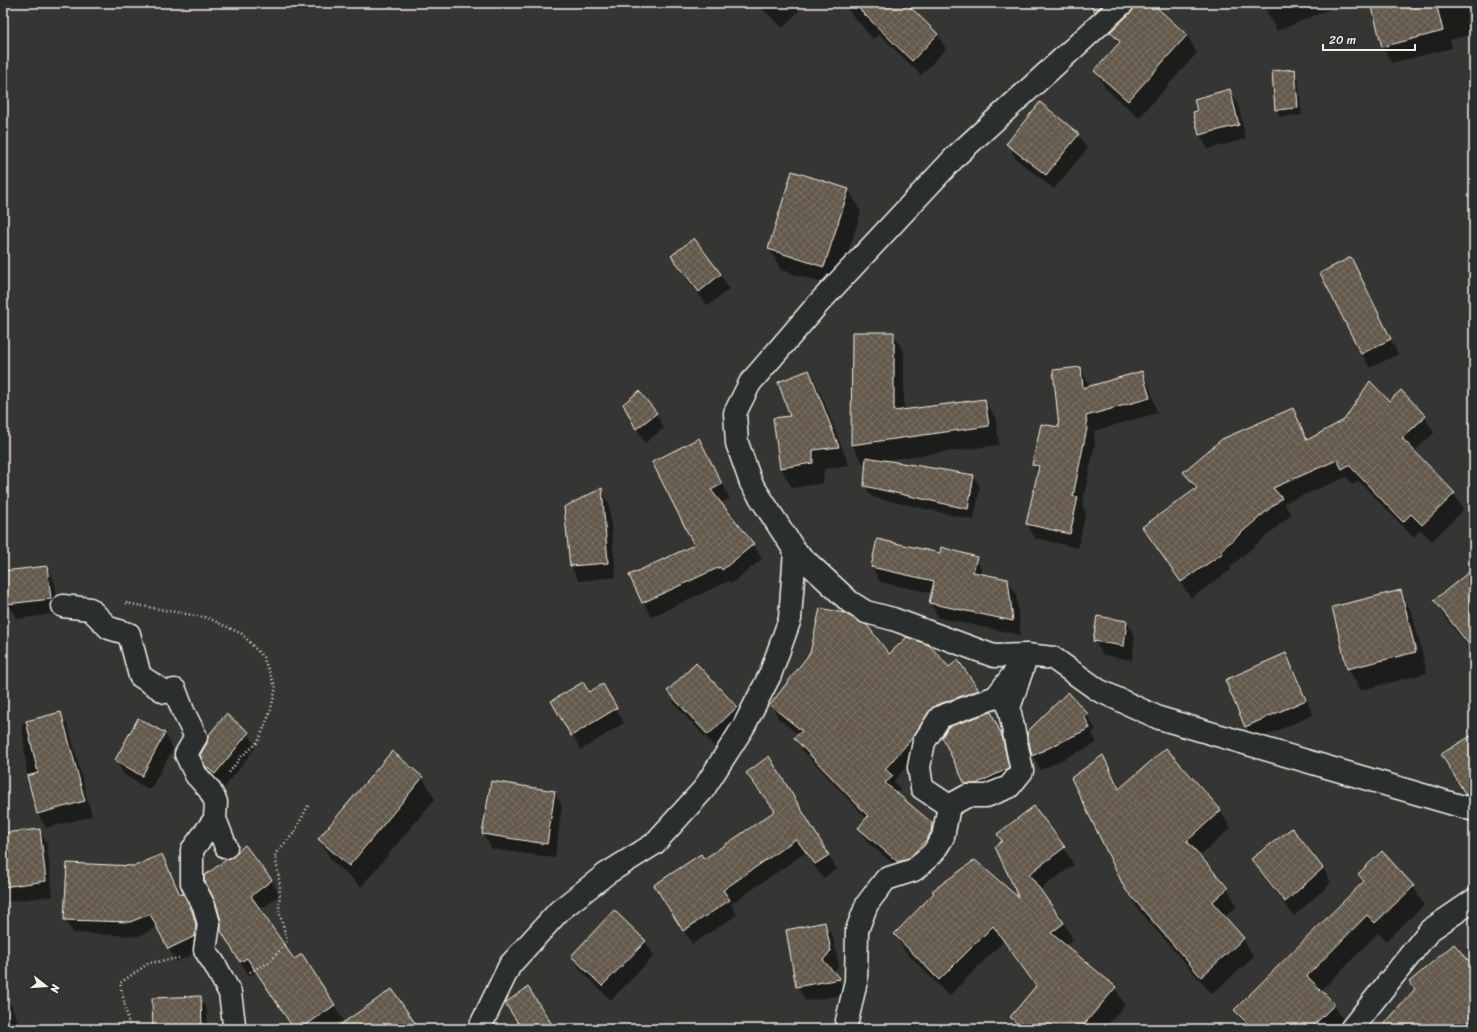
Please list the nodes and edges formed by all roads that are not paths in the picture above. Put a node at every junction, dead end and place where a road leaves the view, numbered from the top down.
1 (1123, 3) edge
2 (795, 550) junction
3 (63, 606) dead end
4 (1027, 655) junction
5 (949, 806) junction
6 (1474, 810) edge
7 (215, 811) junction
8 (226, 847) dead end
9 (1473, 902) edge
10 (847, 1021) dead end
11 (233, 1029) edge
12 (479, 1029) edge
13 (1351, 1029) edge

1 - 2 street
2 - 4 street
2 - 12 street
3 - 7 street
4 - 5 street
4 - 5 street
4 - 6 street
5 - 10 street
7 - 8 street
7 - 11 street
9 - 13 street

